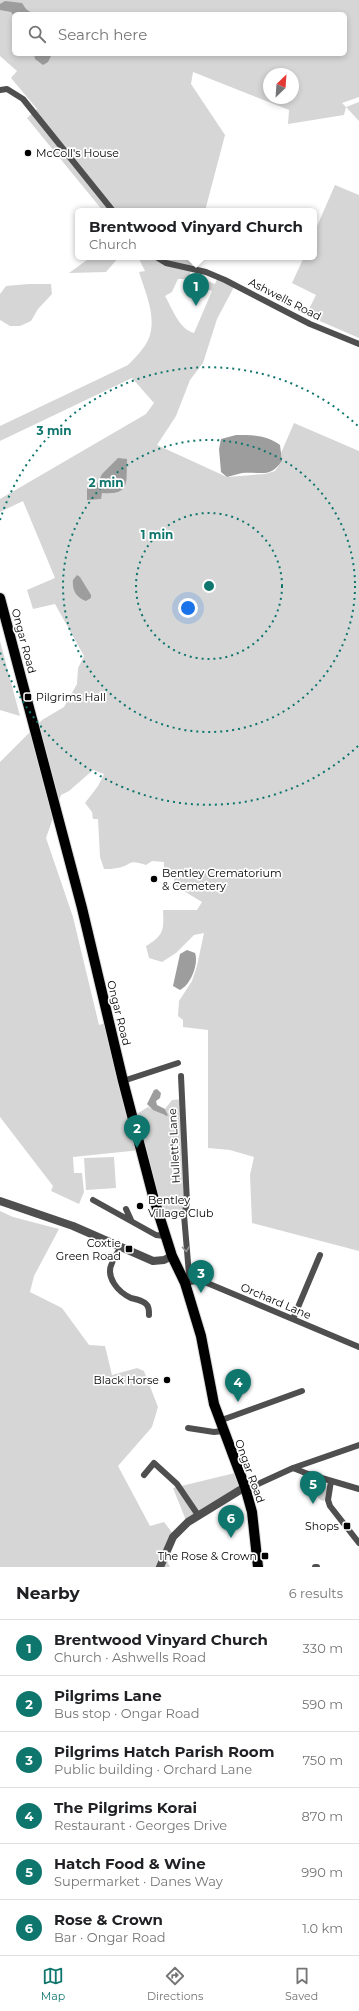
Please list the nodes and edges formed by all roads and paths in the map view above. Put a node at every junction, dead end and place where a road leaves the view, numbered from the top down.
1 (0, 90) edge
2 (111, 208) edge
3 (161, 260) edge
4 (359, 344) edge
5 (0, 598) edge
6 (178, 1063) dead end
7 (181, 1076) dead end
8 (122, 1081) junction
9 (93, 1200) dead end
10 (0, 1201) edge
11 (126, 1209) dead end
12 (158, 1213) junction
13 (184, 1215) junction
14 (131, 1220) junction
15 (165, 1236) junction
16 (121, 1247) junction
17 (320, 1255) dead end
18 (172, 1256) junction
19 (185, 1283) junction
20 (148, 1315) dead end
21 (293, 1319) junction
22 (359, 1339) edge
23 (357, 1346) edge
24 (302, 1390) dead end
25 (221, 1426) junction
26 (188, 1428) dead end
27 (359, 1445) edge
28 (293, 1468) junction
29 (144, 1475) dead end
30 (331, 1481) junction
31 (245, 1487) junction
32 (359, 1489) edge
33 (198, 1515) junction
34 (359, 1543) edge
35 (160, 1567) edge
36 (258, 1567) edge

1 - 2 street
3 - 4 street, Ashwells Road
5 - 8 main road, Ongar Road
6 - 8 street
7 - 13 street, Hullett's Lane
8 - 12 main road, Ongar Road
9 - 14 street
10 - 16 street
11 - 14 street
12 - 13 street
12 - 15 main road, Ongar Road
13 -> 19 street, Hullett's Lane
14 - 15 street
15 - 18 main road, Ongar Road
16 - 18 street
16 - 20 street
17 - 21 street
18 - 19 main road, Ongar Road
19 - 21 street, Orchard Lane
19 - 25 main road, Ongar Road
21 - 23 street, Orchard Lane
22 - 23 street
24 - 25 street
25 - 26 street, Ongar Road
25 - 31 main road, Ongar Road
27 - 28 street
28 - 30 street
28 - 31 street
29 - 33 street
30 - 32 street
30 - 34 street
31 - 33 street
31 - 36 main road, Ongar Road
33 - 35 street

